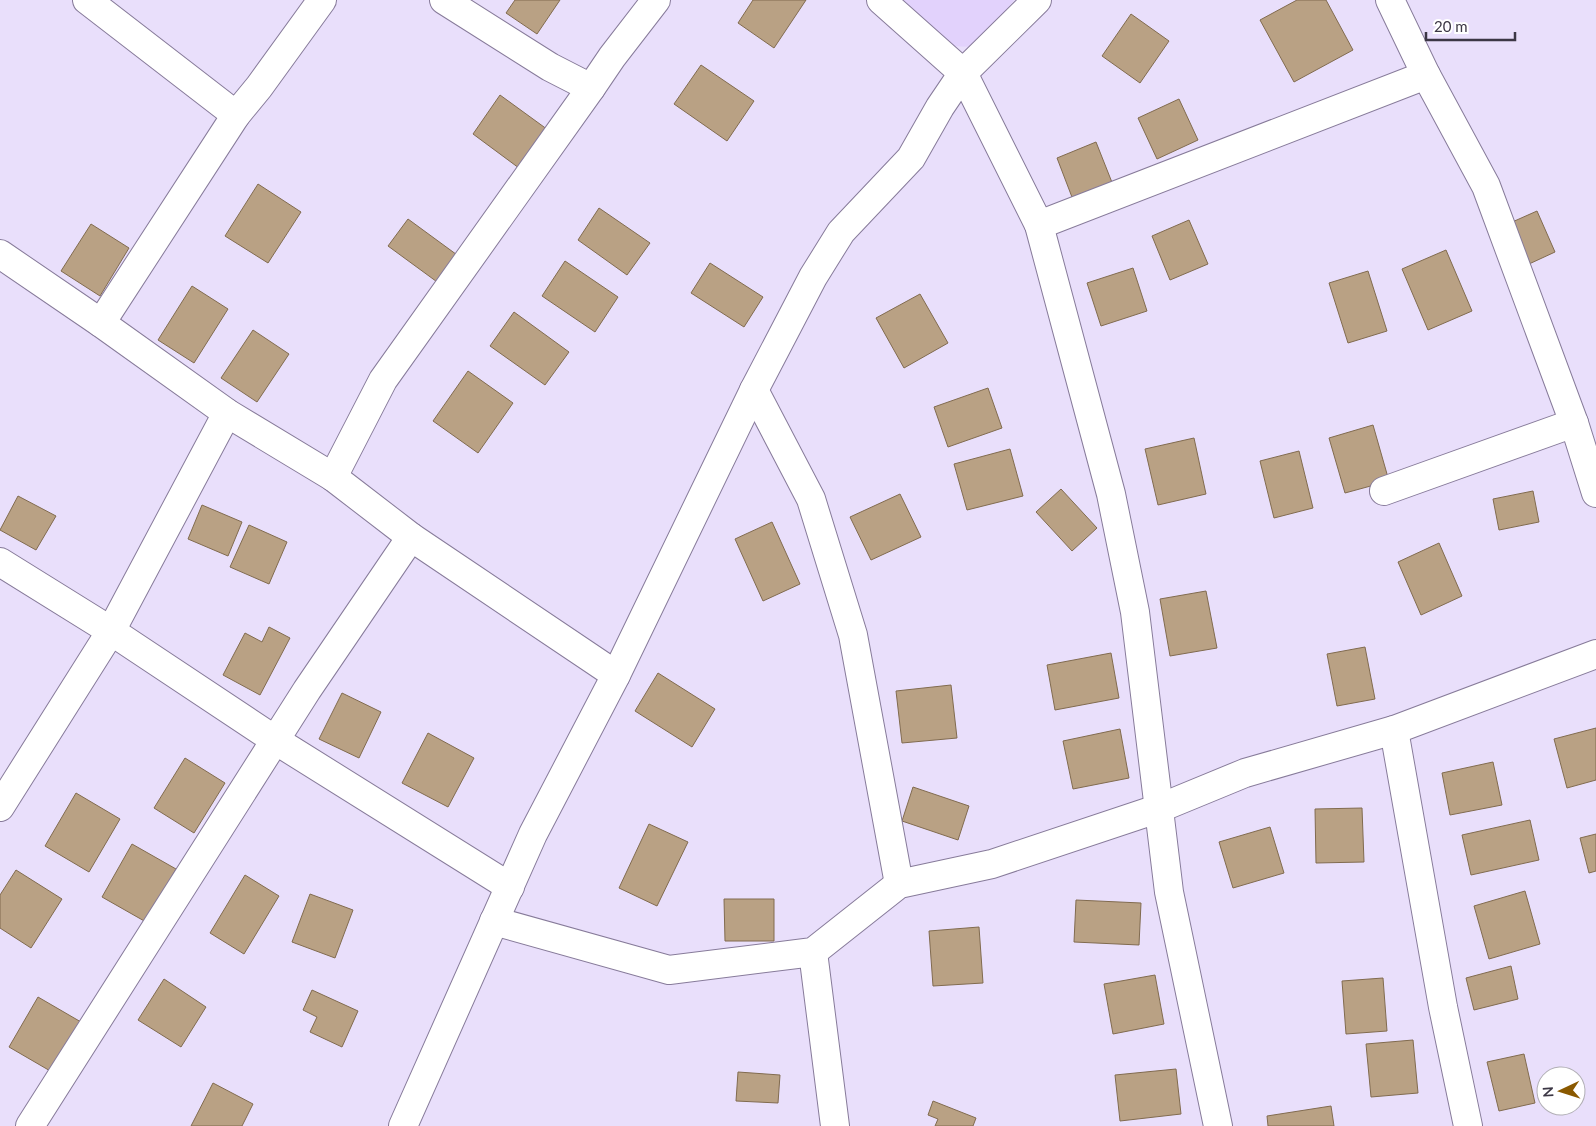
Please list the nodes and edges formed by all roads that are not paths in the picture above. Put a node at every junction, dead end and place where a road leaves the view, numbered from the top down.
1 (87, 0) edge
2 (322, 0) edge
3 (444, 0) edge
4 (656, 0) edge
5 (880, 0) edge
6 (1037, 0) edge
7 (1390, 0) edge
8 (964, 73) junction
9 (1426, 75) junction
10 (590, 88) junction
11 (236, 115) junction
12 (1039, 225) junction
13 (0, 254) edge
14 (101, 323) junction
15 (754, 390) junction
16 (227, 414) junction
17 (1574, 423) junction
18 (333, 477) junction
19 (1384, 492) dead end
20 (1596, 493) edge
21 (411, 537) junction
22 (0, 562) edge
23 (111, 631) junction
24 (1596, 654) edge
25 (616, 675) junction
26 (1394, 730) junction
27 (275, 740) junction
28 (0, 807) edge
29 (1160, 808) junction
30 (899, 884) junction
31 (510, 887) junction
32 (494, 921) junction
33 (813, 952) junction
34 (30, 1126) edge
35 (404, 1126) edge
36 (835, 1126) edge
37 (1218, 1126) edge
38 (1468, 1126) edge

1 - 11 street
2 - 11 street
3 - 10 street
4 - 10 street
5 - 8 street
6 - 8 street
7 - 9 street
8 - 12 street
8 - 15 street
9 - 12 street
9 - 17 street
10 - 18 street
11 - 14 street
12 - 29 street
13 - 14 street
14 - 16 street
15 - 25 street
15 - 30 street
16 - 18 street
16 - 23 street
17 - 19 street
17 - 20 street
18 - 21 street
21 - 25 street
21 - 27 street
22 - 23 street
23 - 27 street
23 - 28 street
24 - 26 street
25 - 31 street
26 - 29 street
26 - 38 street
27 - 31 street
27 - 34 street
29 - 30 street
29 - 37 street
30 - 33 street
31 - 32 street
32 - 33 street
32 - 35 street
33 - 36 street

